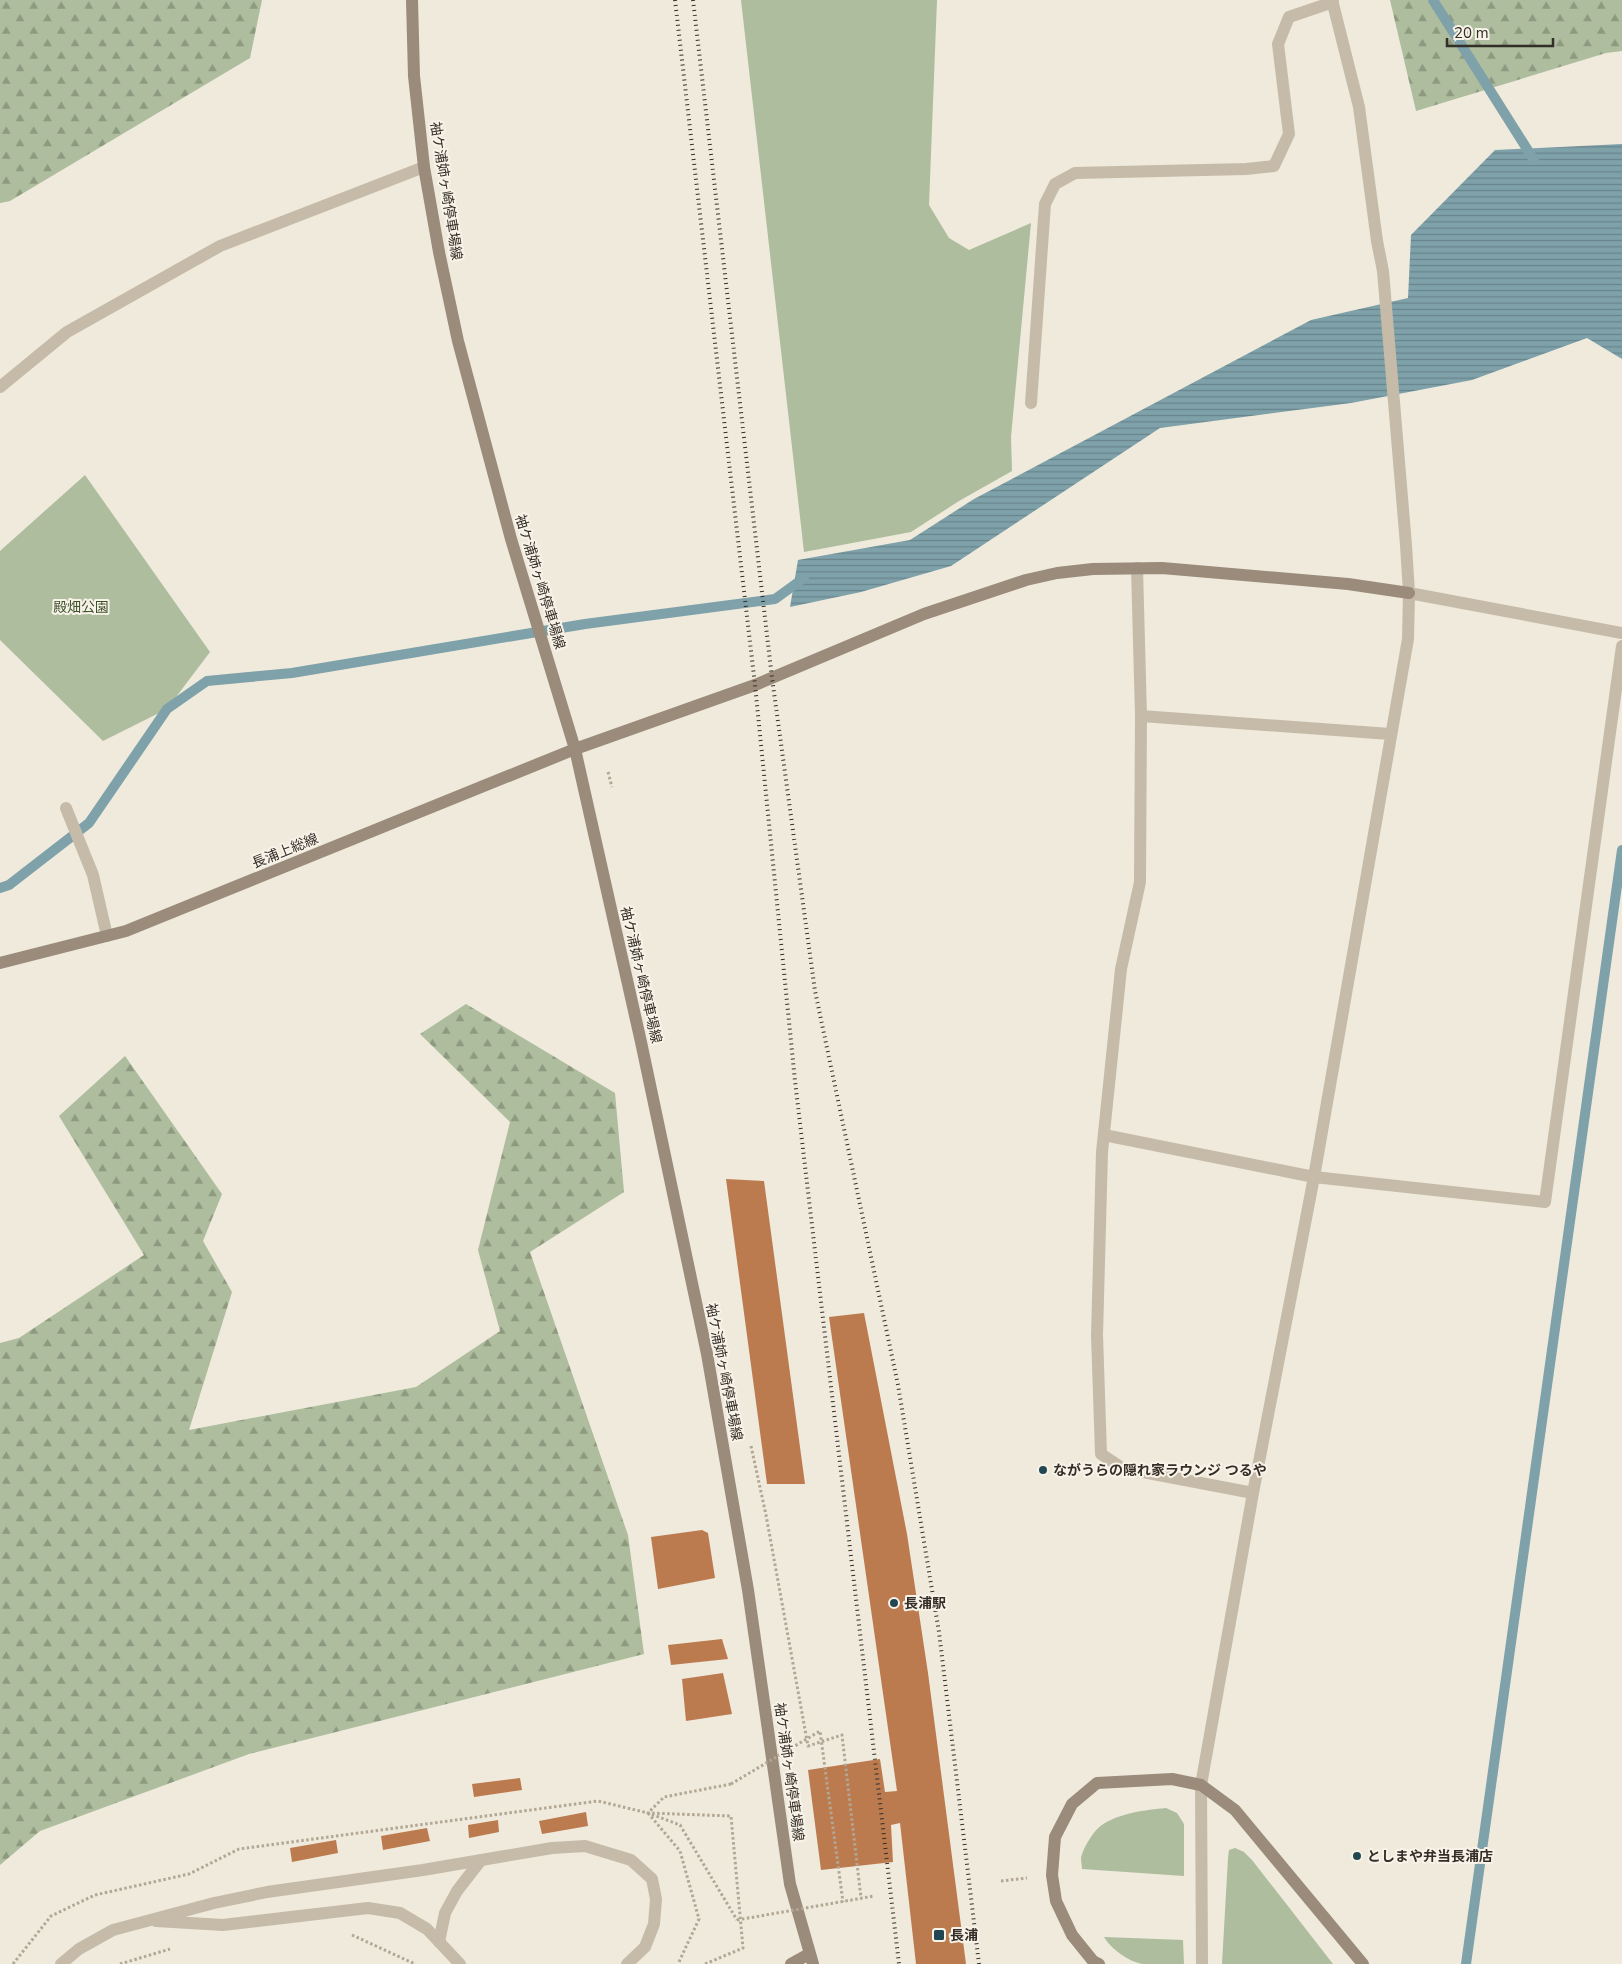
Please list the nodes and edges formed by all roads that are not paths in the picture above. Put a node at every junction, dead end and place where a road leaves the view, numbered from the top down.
1 (412, 0) edge
2 (1332, 1) edge
3 (424, 167) junction
4 (0, 387) edge
5 (1031, 403) dead end
6 (1137, 568) junction
7 (1409, 593) junction
8 (1622, 634) edge
9 (1622, 646) edge
10 (1141, 716) junction
11 (1390, 734) junction
12 (576, 749) junction
13 (66, 808) dead end
14 (107, 936) junction
15 (0, 963) edge
16 (1104, 1135) junction
17 (1314, 1178) junction
18 (1253, 1493) junction
19 (1201, 1785) junction
20 (481, 1860) junction
21 (143, 1921) junction
22 (439, 1942) junction
23 (811, 1959) edge
24 (60, 1964) edge
25 (460, 1964) edge
26 (627, 1964) edge
27 (791, 1964) edge
28 (1099, 1964) edge
29 (1202, 1964) edge
30 (1363, 1964) edge

1 - 3 main road, 袖ケ浦姉ヶ崎停車場線
2 - 5 street
2 - 7 street
3 - 4 street
3 - 12 main road, 袖ケ浦姉ヶ崎停車場線
6 - 7 main road, 長浦上総線
6 - 10 street
6 - 12 main road, 長浦上総線
7 - 8 street
7 - 11 street
9 - 17 street
10 - 11 street
10 - 16 street
11 - 17 street
12 - 14 main road, 長浦上総線
12 - 23 main road, 袖ケ浦姉ヶ崎停車場線
13 - 14 street
14 - 15 main road, 長浦上総線
16 - 17 street
16 - 18 street
17 - 18 street
18 - 19 street
19 - 28 main road
19 - 29 street
19 - 30 main road
20 - 21 street
20 - 22 street
20 - 26 street
21 - 22 street
21 - 24 street
22 - 25 street
23 - 27 main road

